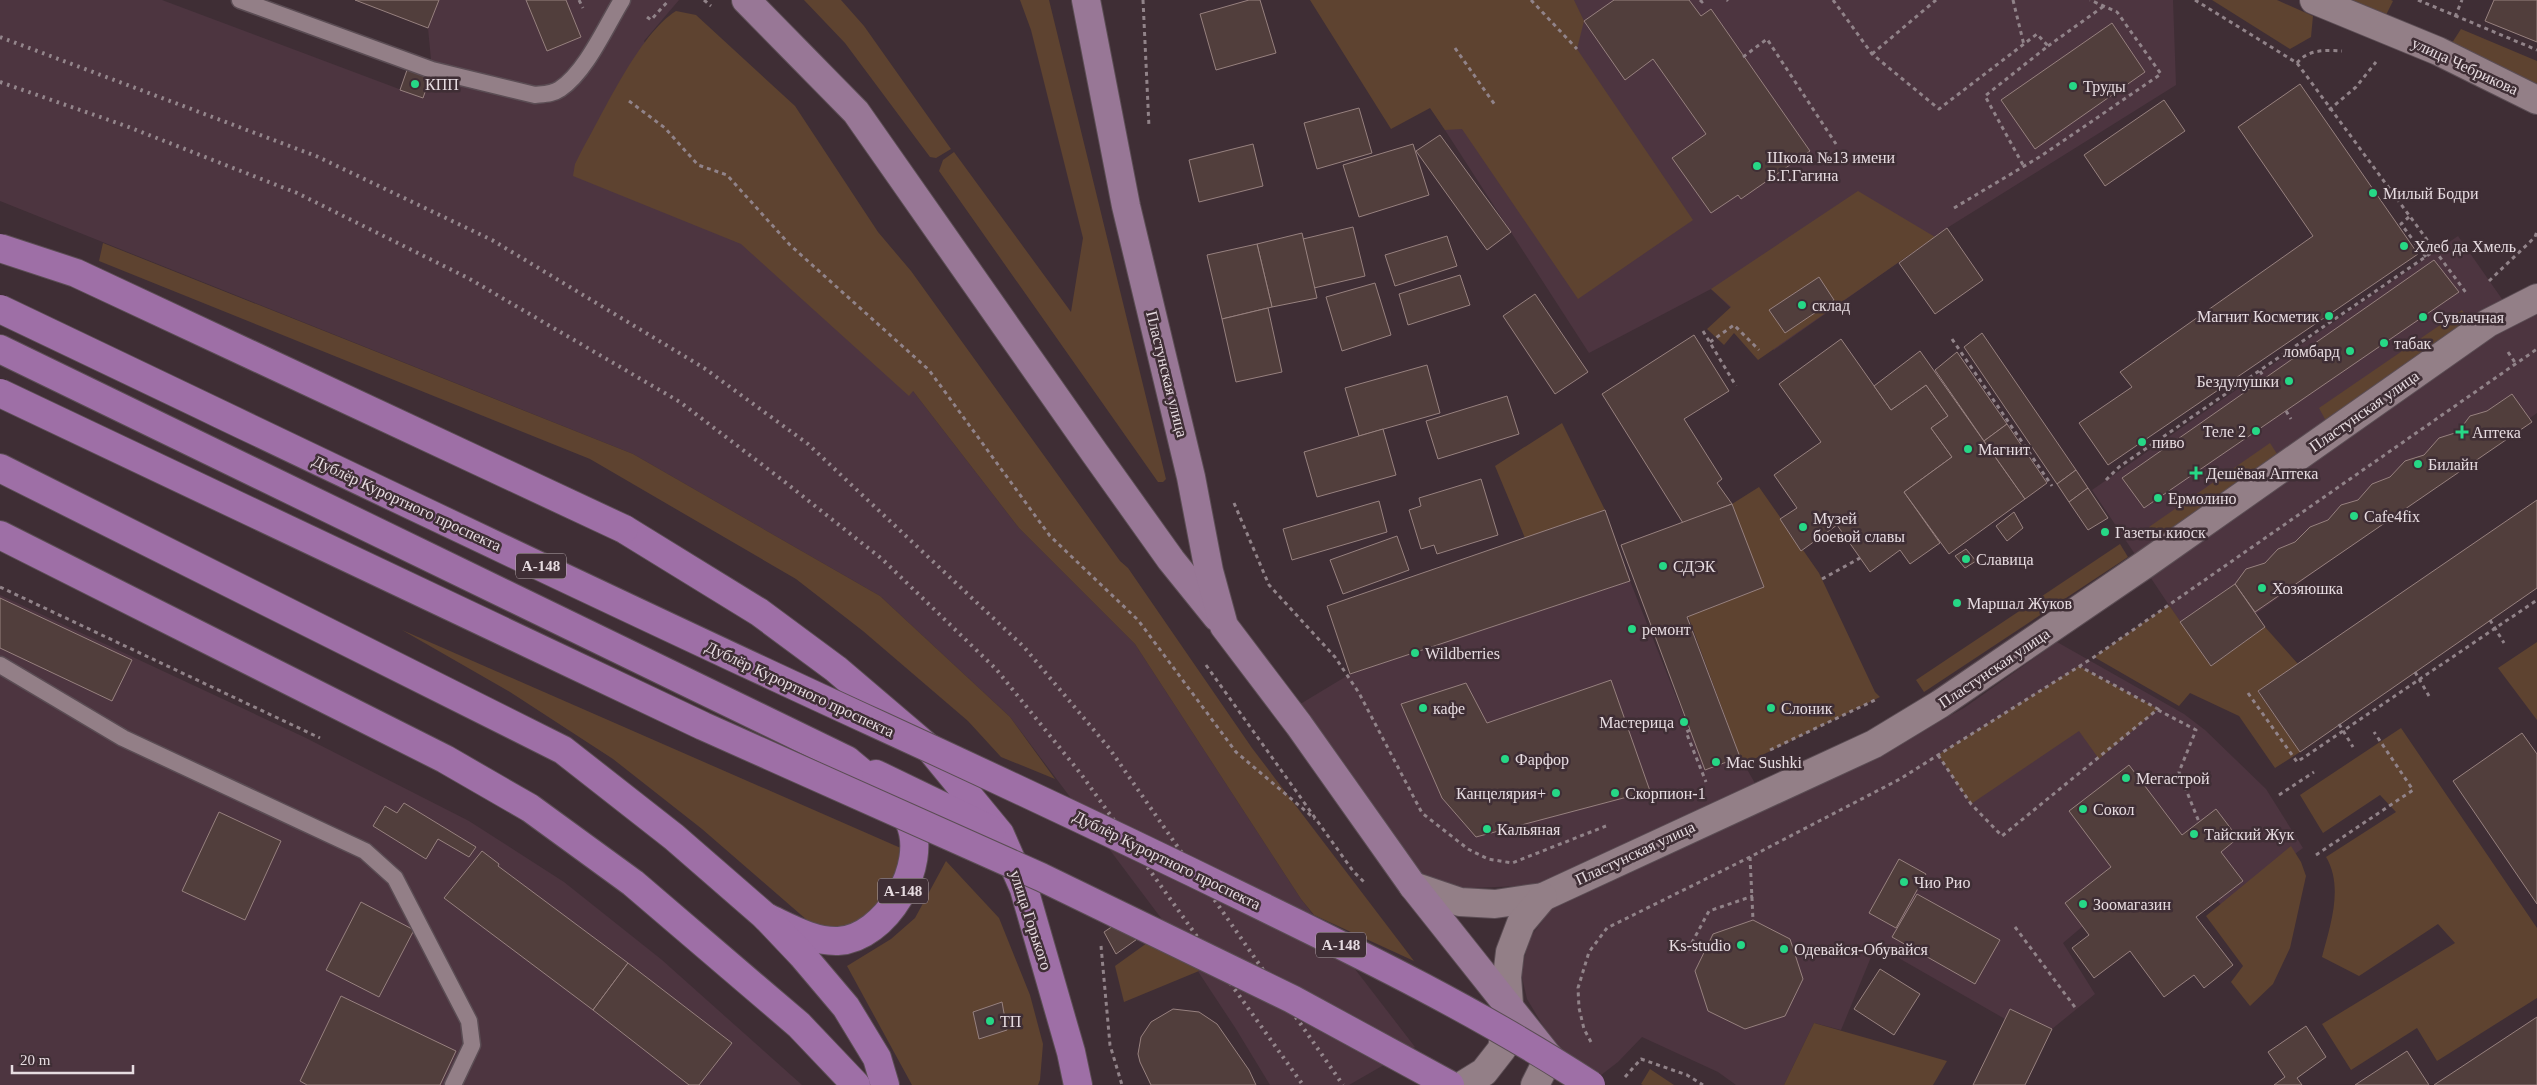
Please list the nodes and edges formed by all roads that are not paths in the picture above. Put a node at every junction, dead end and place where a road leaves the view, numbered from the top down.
1 (240, 0) edge
2 (622, 0) edge
3 (746, 0) edge
4 (1086, 0) edge
5 (2314, 0) edge
6 (2537, 100) edge
7 (0, 248) edge
8 (2537, 298) edge
9 (0, 309) edge
10 (0, 348) edge
11 (0, 393) edge
12 (0, 468) edge
13 (0, 535) edge
14 (1224, 626) junction
15 (0, 665) edge
16 (847, 760) junction
17 (1000, 834) junction
18 (1413, 886) junction
19 (1543, 897) junction
20 (766, 917) junction
21 (1509, 1004) junction
22 (1072, 1052) junction
23 (1548, 1056) junction
24 (454, 1085) edge
25 (856, 1085) edge
26 (885, 1085) edge
27 (1061, 1085) edge
28 (1078, 1085) edge
29 (1450, 1085) edge
30 (1463, 1085) edge
31 (1536, 1085) edge
32 (1572, 1085) edge
33 (1591, 1085) edge

1 - 2 lane
3 - 14 main road
4 - 14 main road, Пластунская улица
5 - 6 street, улица Чебрикова
7 - 17 main road, улица Горького, bridge
8 - 19 street, Пластунская улица
9 - 33 main road, Дублёр Курортного проспекта / А-148, bridge
10 - 16 main road, А-148
11 - 29 main road, bridge
12 - 20 main road, А-148
13 - 25 main road
14 - 18 main road, Пластунская улица
15 - 24 lane
16 - 17 main road, А-148
16 - 20 main road, А-148
17 - 22 main road, улица Горького
18 - 19 street
18 - 21 main road, Пластунская улица
19 - 21 street
20 - 26 main road, А-148
21 - 23 main road, Пластунская улица
21 - 30 street
22 - 27 main road
22 - 28 main road, улица Горького
23 - 31 street
23 - 32 main road, Пластунская улица

